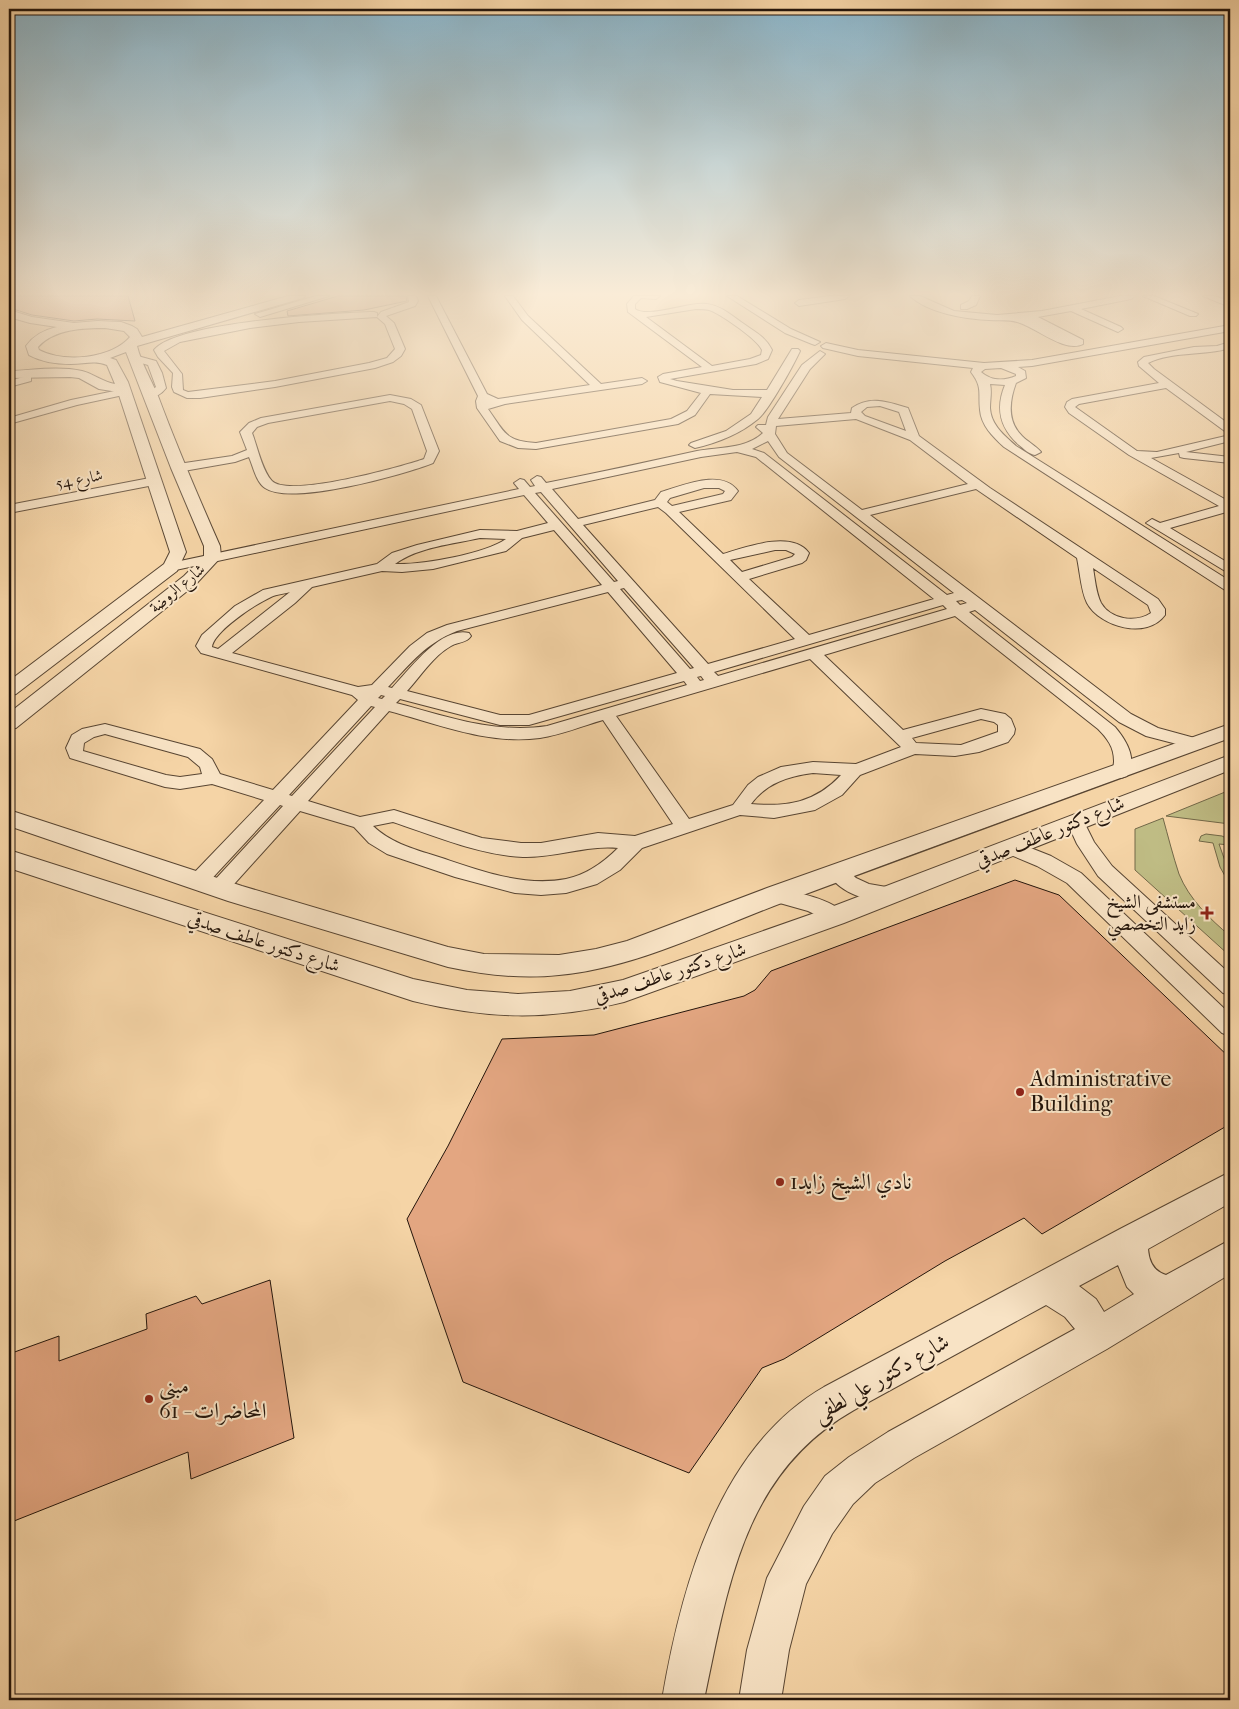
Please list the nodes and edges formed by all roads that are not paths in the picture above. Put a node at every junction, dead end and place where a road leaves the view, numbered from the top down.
1 (158, 375) edge
2 (12, 376) edge
3 (81, 376) edge
4 (115, 376) edge
5 (143, 376) edge
6 (175, 376) edge
7 (321, 376) edge
8 (470, 376) edge
9 (586, 376) edge
10 (679, 376) edge
11 (782, 376) edge
12 (800, 376) edge
13 (981, 376) edge
14 (986, 376) edge
15 (1022, 376) edge
16 (1027, 376) edge
17 (1157, 376) edge
18 (27, 379) dead end
19 (1016, 380) junction
20 (655, 381) junction
21 (1168, 384) junction
22 (599, 388) junction
23 (124, 390) junction
24 (771, 393) junction
25 (706, 394) junction
26 (722, 394) junction
27 (150, 395) junction
28 (483, 402) junction
29 (758, 412) junction
30 (859, 416) junction
31 (9, 421) edge
32 (746, 424) junction
33 (771, 428) junction
34 (1230, 430) edge
35 (718, 438) junction
36 (914, 438) junction
37 (1230, 444) edge
38 (737, 448) junction
39 (777, 448) junction
40 (1133, 453) junction
41 (760, 455) junction
42 (1175, 455) junction
43 (255, 456) junction
44 (1230, 460) edge
45 (1164, 470) junction
46 (179, 471) junction
47 (155, 481) junction
48 (531, 484) junction
49 (978, 485) junction
50 (1230, 507) edge
51 (9, 509) edge
52 (860, 514) junction
53 (575, 524) junction
54 (557, 525) junction
55 (1159, 527) junction
56 (517, 535) junction
57 (209, 550) junction
58 (1083, 556) junction
59 (179, 557) junction
60 (720, 559) junction
61 (382, 567) junction
62 (1230, 570) edge
63 (740, 577) junction
64 (308, 584) junction
65 (1230, 587) edge
66 (623, 590) junction
67 (966, 594) junction
68 (945, 601) junction
69 (979, 604) junction
70 (958, 611) junction
71 (809, 647) junction
72 (221, 654) junction
73 (710, 676) junction
74 (692, 681) junction
75 (9, 690) edge
76 (368, 693) junction
77 (391, 699) junction
78 (606, 713) junction
79 (9, 723) edge
80 (1139, 726) junction
81 (1230, 732) edge
82 (1112, 734) junction
83 (900, 736) junction
84 (1196, 744) junction
85 (914, 749) junction
86 (1230, 762) edge
87 (854, 771) junction
88 (1121, 772) junction
89 (212, 778) junction
90 (276, 798) junction
91 (296, 804) junction
92 (739, 809) junction
93 (9, 818) edge
94 (1076, 822) junction
95 (360, 823) junction
96 (685, 827) junction
97 (635, 843) junction
98 (1013, 848) junction
99 (9, 859) edge
100 (838, 873) junction
101 (208, 884) junction
102 (891, 894) junction
103 (776, 895) junction
104 (835, 916) junction
105 (1230, 987) edge
106 (1230, 1027) edge
107 (1230, 1187) edge
108 (1131, 1240) junction
109 (1230, 1256) edge
110 (1045, 1287) junction
111 (1168, 1293) junction
112 (1094, 1337) junction
113 (683, 1700) edge
114 (760, 1700) edge

1 - 27 street
2 - 18 street
3 - 23 street
4 - 23 street, شارع الروضة
5 - 27 street, شارع الروضة
6 - 7 street
8 - 28 street
9 - 22 street
10 - 20 street
11 - 24 street
12 - 33 street
13 - 65 street
14 - 19 street
15 - 19 street
16 - 19 street
17 - 21 street
19 - 55 street
20 - 22 street
20 - 25 street
20 - 26 street
21 - 34 street
21 - 40 street
22 - 28 street
23 - 31 street
23 - 47 street, شارع الروضة
24 - 26 street
24 - 29 street
25 - 26 street
25 - 28 street
26 - 29 street
27 - 46 street, شارع الروضة
29 - 32 street
30 - 33 street
30 - 36 street
30 - 36 street
32 - 33 street
32 - 35 street
33 - 38 street
33 - 39 street
35 - 38 street
35 - 48 street
36 - 49 street
37 - 42 street
37 - 42 street
38 - 41 street
38 - 48 street
39 - 41 street
39 - 52 street
40 - 42 street
40 - 45 street
41 - 68 street
42 - 44 street
42 - 45 street
43 - 43 street
43 - 46 street
45 - 50 street
46 - 57 street, شارع الروضة
47 - 51 street, شارع 54
47 - 59 street, شارع الروضة
48 - 53 street
48 - 54 street
48 - 57 street
49 - 52 street
49 - 58 street
50 - 55 street
52 - 67 street
53 - 60 street
53 - 66 street
54 - 56 street
54 - 66 street
55 - 62 street
56 - 61 street
56 - 61 street
57 - 59 street
57 - 79 street, شارع الروضة
58 - 58 street
59 - 75 street, شارع الروضة
60 - 63 street
60 - 63 street
61 - 64 street
63 - 71 street
64 - 72 street
64 - 72 street
66 - 73 street
66 - 74 street
66 - 76 street
66 - 77 street
67 - 68 street
67 - 69 street
68 - 70 street
68 - 71 street
69 - 70 street
69 - 80 street
70 - 71 street
70 - 82 street
71 - 73 street
71 - 83 street
72 - 76 street
73 - 74 street
74 - 77 street
74 - 78 street
76 - 77 street
76 - 90 street
77 - 78 street
77 - 91 street
78 - 96 street
80 - 82 street
80 - 84 street
81 - 84 street, شارع دكتور عاطف صدقي
82 - 88 street
83 - 85 street
83 - 85 street
84 - 88 street, شارع دكتور عاطف صدقي
85 - 87 street
86 - 94 street, شارع دكتور عاطف صدقي
87 - 92 street
87 - 92 street
88 - 100 street, شارع دكتور عاطف صدقي
89 - 89 street
89 - 90 street
90 - 91 street
90 - 101 street
91 - 95 street
91 - 101 street
92 - 96 street
93 - 101 street, شارع دكتور عاطف صدقي
94 - 98 street, شارع دكتور عاطف صدقي
94 - 105 street
95 - 97 street
95 - 97 street
96 - 97 street
98 - 102 street, شارع دكتور عاطف صدقي
98 - 106 street
99 - 104 street, شارع دكتور عاطف صدقي
100 - 102 street
100 - 103 street, شارع دكتور عاطف صدقي
101 - 103 street, شارع دكتور عاطف صدقي
102 - 104 street, شارع دكتور عاطف صدقي
103 - 104 street
107 - 108 street, شارع دكتور علي لطفي
108 - 110 street, شارع دكتور علي لطفي
108 - 111 street
109 - 111 street
110 - 112 street
110 - 113 street, شارع دكتور علي لطفي
111 - 112 street
112 - 114 street

